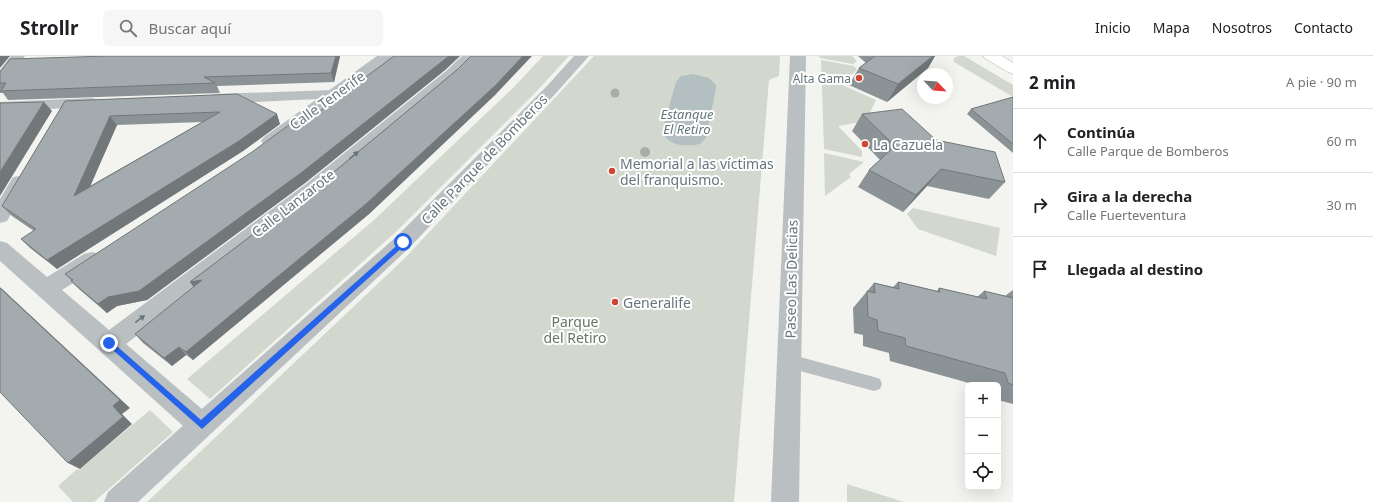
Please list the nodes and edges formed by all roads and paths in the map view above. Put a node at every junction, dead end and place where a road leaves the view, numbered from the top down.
1 (387, 56) edge
2 (471, 56) edge
3 (582, 56) edge
4 (798, 56) edge
5 (991, 56) edge
6 (15, 60) edge
7 (1013, 69) edge
8 (0, 80) edge
9 (334, 95) junction
10 (200, 99) edge
11 (106, 102) edge
12 (66, 104) junction
13 (0, 107) edge
14 (54, 124) edge
15 (256, 151) edge
16 (27, 170) edge
17 (0, 216) edge
18 (0, 249) edge
19 (105, 251) edge
20 (45, 290) junction
21 (109, 343) junction
22 (789, 361) junction
23 (874, 384) dead end
24 (202, 426) junction
25 (118, 502) edge
26 (785, 502) edge

1 - 9 street, Calle Tenerife
21 -> 2 street, Calle Lanzarote
3 - 24 street, Calle Parque de Bomberos
4 - 22 street, Paseo Las Delicias
5 - 7 main road
6 - 8 street
9 - 10 street
9 - 15 street, Calle Tenerife
11 - 12 street
12 - 13 street
12 - 14 street
16 - 17 street
18 - 20 street
19 - 20 street
20 - 21 street
21 - 24 street
22 - 23 lane
22 - 26 street, Paseo Las Delicias
24 - 25 street, Calle Parque de Bomberos

